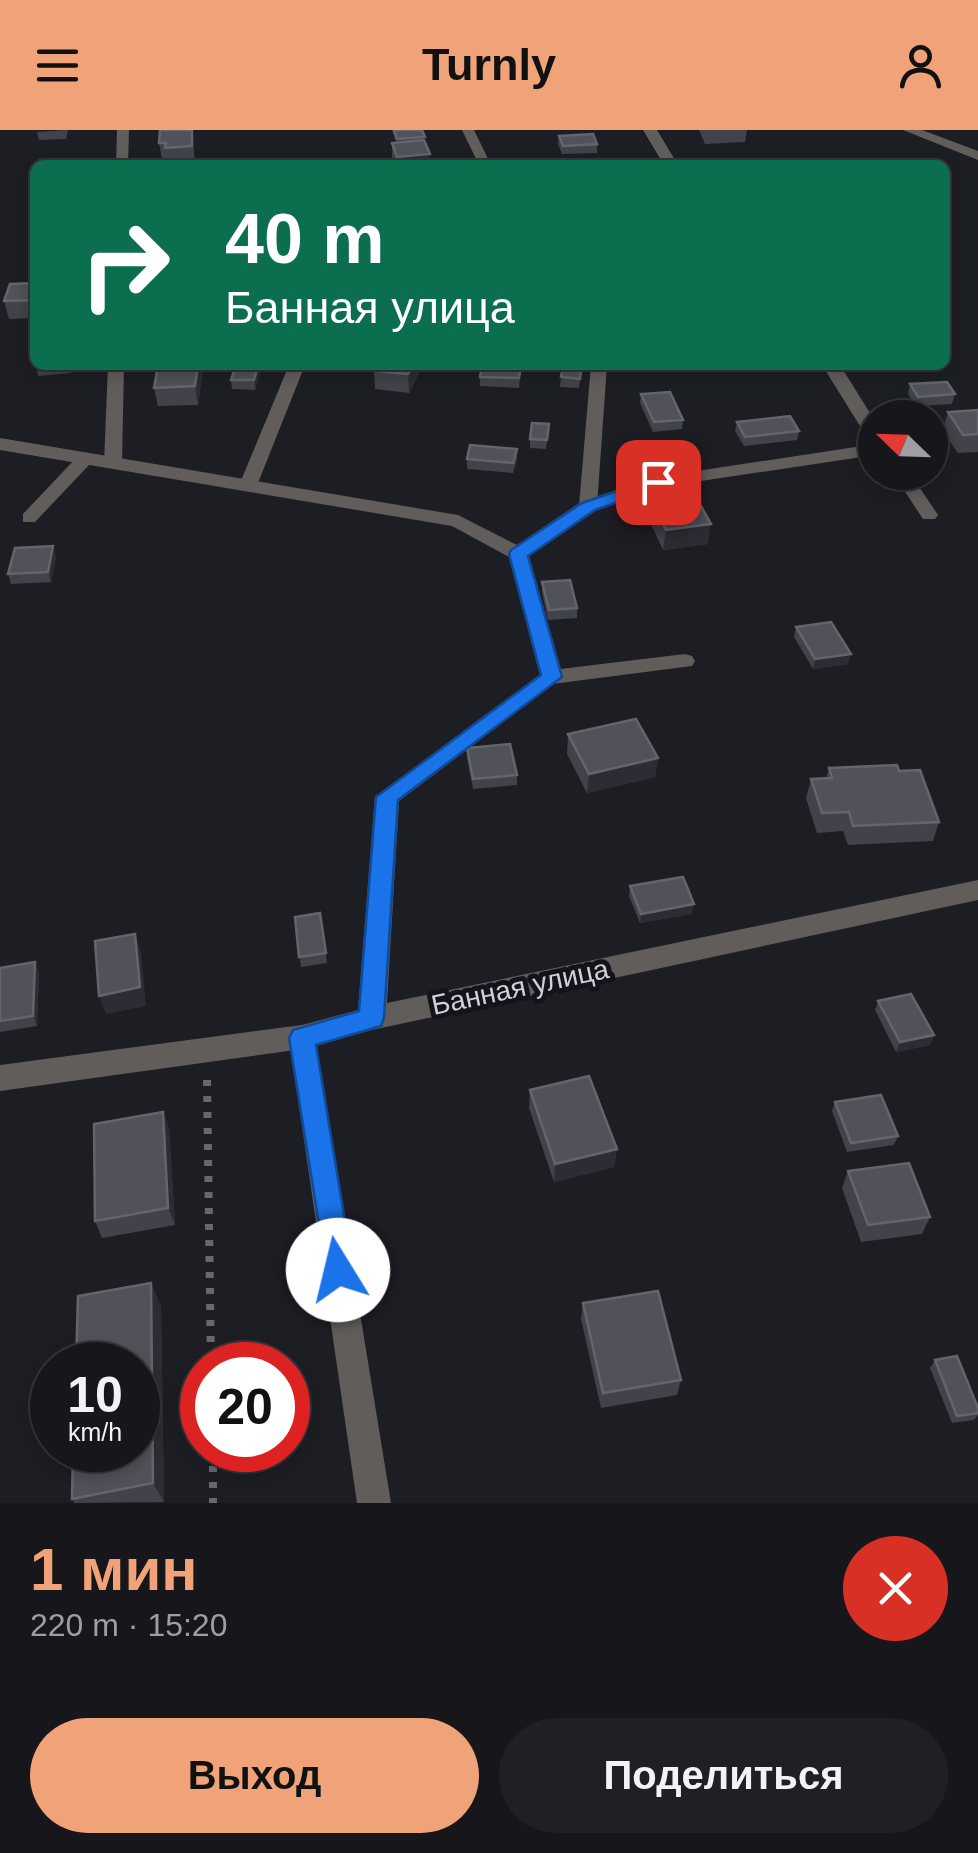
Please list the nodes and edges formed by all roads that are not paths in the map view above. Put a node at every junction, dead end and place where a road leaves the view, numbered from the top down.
1 (123, 130) edge
2 (468, 130) edge
3 (650, 130) edge
4 (910, 130) edge
5 (978, 156) edge
6 (122, 160) edge
7 (483, 160) edge
8 (669, 160) edge
9 (116, 370) edge
10 (295, 370) edge
11 (599, 370) edge
12 (834, 370) edge
13 (858, 408) edge
14 (0, 444) edge
15 (858, 453) edge
16 (84, 460) junction
17 (113, 463) junction
18 (249, 483) junction
19 (912, 490) edge
20 (588, 506) junction
21 (929, 515) dead end
22 (29, 518) dead end
23 (518, 554) junction
24 (685, 661) dead end
25 (552, 677) junction
26 (978, 890) edge
27 (372, 1018) junction
28 (302, 1038) junction
29 (0, 1078) edge
30 (374, 1503) edge

1 - 6 lane
2 - 7 lane
3 - 8 street
4 - 5 street
9 - 17 lane
10 - 18 lane
11 - 20 lane
12 - 13 street
14 - 16 street
15 - 20 street
16 - 17 street
16 - 22 lane
17 - 18 street
18 - 23 street
19 - 21 lane
20 - 23 street
23 - 25 street
24 - 25 lane
25 - 27 street
26 - 27 street, Банная улица
27 - 28 street, Банная улица
28 - 29 street, Банная улица
28 - 30 lane

